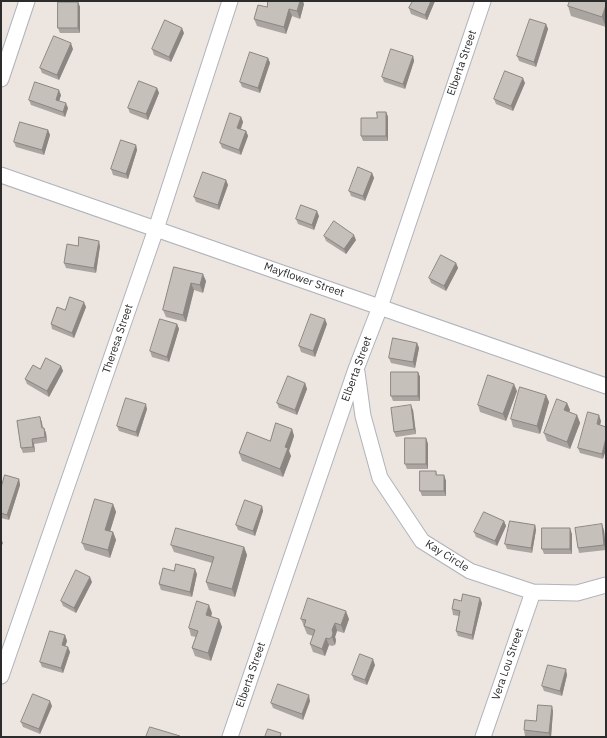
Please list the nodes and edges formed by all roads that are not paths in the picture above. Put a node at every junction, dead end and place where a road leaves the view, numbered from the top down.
1 (27, 1) edge
2 (230, 1) edge
3 (483, 1) edge
4 (1, 79) edge
5 (1, 175) edge
6 (156, 229) junction
7 (380, 306) junction
8 (356, 369) junction
9 (606, 386) edge
10 (606, 585) edge
11 (533, 592) junction
12 (1, 676) edge
13 (230, 737) edge
14 (483, 737) edge

1 - 4 street
2 - 6 street, Theresa Street
3 - 7 street, Elberta Street
5 - 6 street, Mayflower Street
6 - 7 street, Mayflower Street
6 - 12 street, Theresa Street
7 - 8 street, Elberta Street
7 - 9 street, Mayflower Street
8 - 11 street, Kay Circle
8 - 13 street, Elberta Street
10 - 11 street, Kay Circle
11 - 14 street, Vera Lou Street

